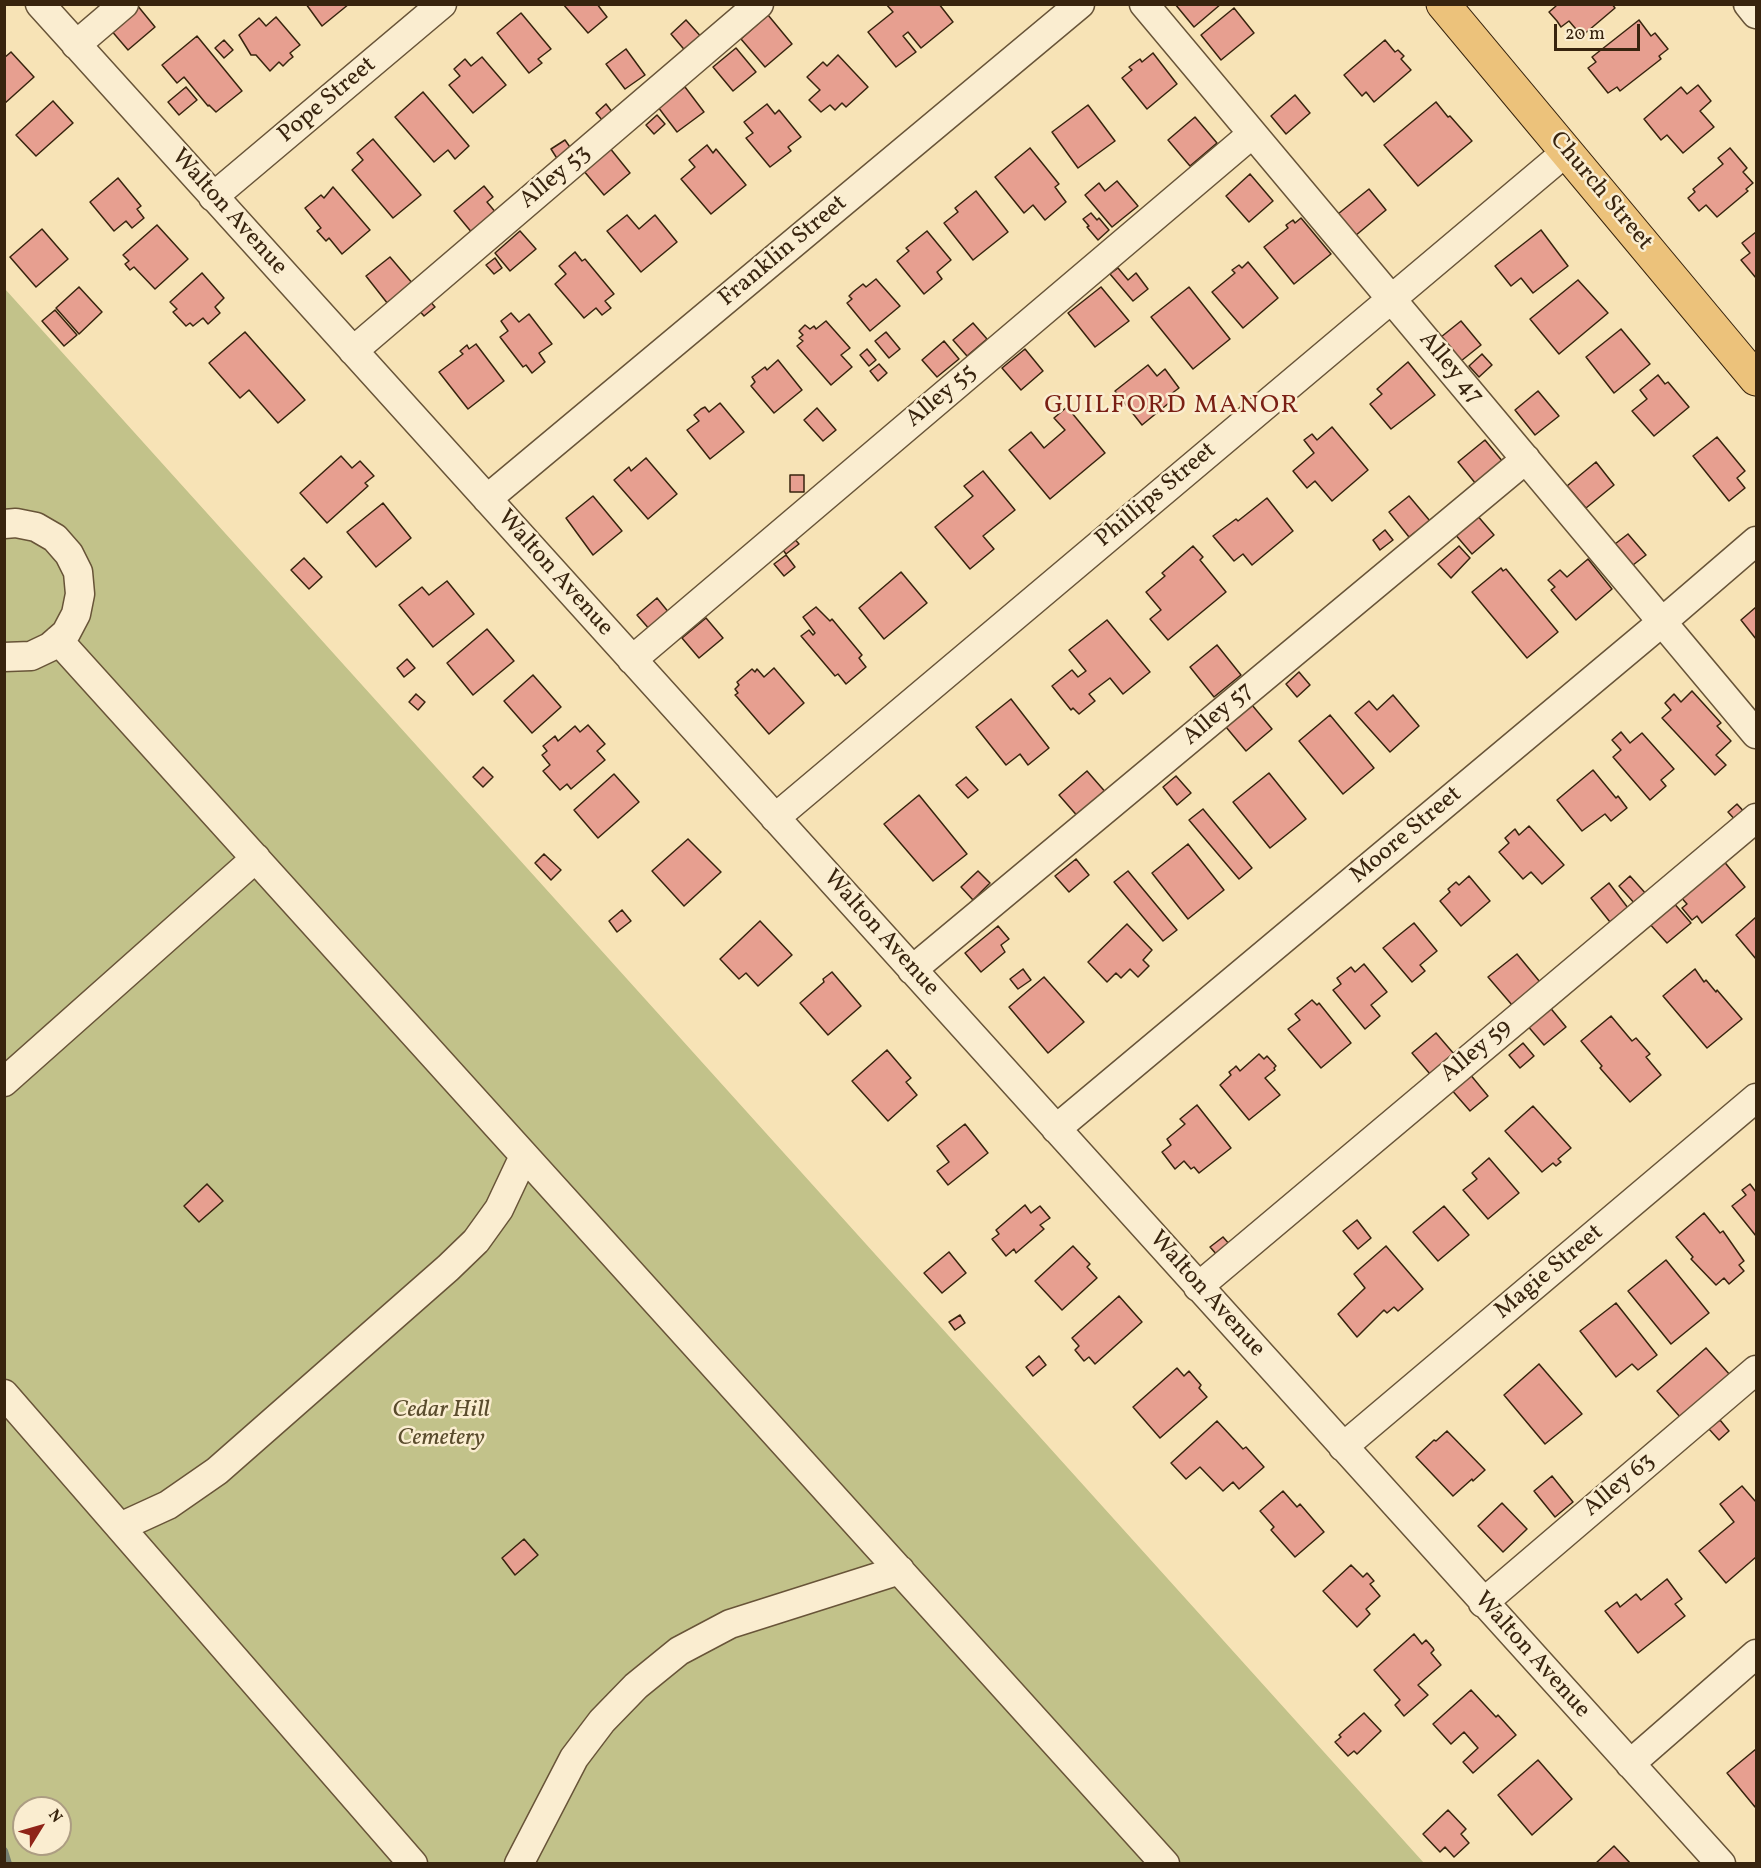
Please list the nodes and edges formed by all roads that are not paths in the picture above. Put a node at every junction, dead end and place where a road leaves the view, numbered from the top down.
1 (40, 4) edge
2 (124, 4) edge
3 (442, 4) edge
4 (759, 4) edge
5 (1080, 4) edge
6 (1144, 4) edge
7 (1443, 4) edge
8 (1748, 4) edge
9 (1756, 14) edge
10 (76, 45) junction
11 (1252, 134) junction
12 (1566, 152) junction
13 (213, 197) junction
14 (1391, 299) junction
15 (353, 351) junction
16 (1756, 379) edge
17 (1526, 459) junction
18 (487, 500) junction
19 (4, 524) edge
20 (1756, 541) edge
21 (1662, 622) junction
22 (58, 640) junction
23 (4, 657) edge
24 (632, 660) junction
25 (1756, 734) edge
26 (775, 818) junction
27 (1756, 818) edge
28 (256, 858) junction
29 (912, 970) junction
30 (4, 1082) edge
31 (1756, 1098) edge
32 (1056, 1129) junction
33 (524, 1156) junction
34 (1198, 1287) junction
35 (1756, 1370) edge
36 (4, 1394) edge
37 (1343, 1447) junction
38 (120, 1527) junction
39 (900, 1570) junction
40 (1484, 1603) junction
41 (1756, 1654) edge
42 (1630, 1764) junction
43 (413, 1863) edge
44 (519, 1863) edge
45 (1165, 1863) edge
46 (1721, 1863) edge

1 - 10 street, Walton Avenue
2 - 10 street
3 - 13 street, Pope Street
4 - 15 street, Alley 53
5 - 18 street, Franklin Street
6 - 11 street, Alley 47
7 - 12 main road, Church Street
8 - 9 street
10 - 13 street, Walton Avenue
11 - 14 street, Alley 47
11 - 24 street, Alley 55
12 - 14 street, Phillips Street
12 - 16 main road, Church Street
13 - 15 street, Walton Avenue
14 - 17 street, Alley 47
14 - 26 street, Phillips Street
15 - 18 street, Walton Avenue
17 - 21 street, Alley 47
17 - 29 street, Alley 57
18 - 24 street, Walton Avenue
19 - 22 street
20 - 21 street, Moore Street
21 - 25 street, Alley 47
21 - 32 street, Moore Street
22 - 23 street
22 - 28 street
24 - 26 street, Walton Avenue
26 - 29 street, Walton Avenue
27 - 34 street, Alley 59
28 - 30 street
28 - 33 street
29 - 32 street, Walton Avenue
31 - 37 street, Magie Street
32 - 34 street, Walton Avenue
33 - 38 street
33 - 39 street
34 - 37 street, Walton Avenue
35 - 40 street, Alley 63
36 - 38 street
37 - 40 street, Walton Avenue
38 - 43 street
39 - 44 street
39 - 45 street
40 - 42 street, Walton Avenue
41 - 42 street
42 - 46 street, Walton Avenue

